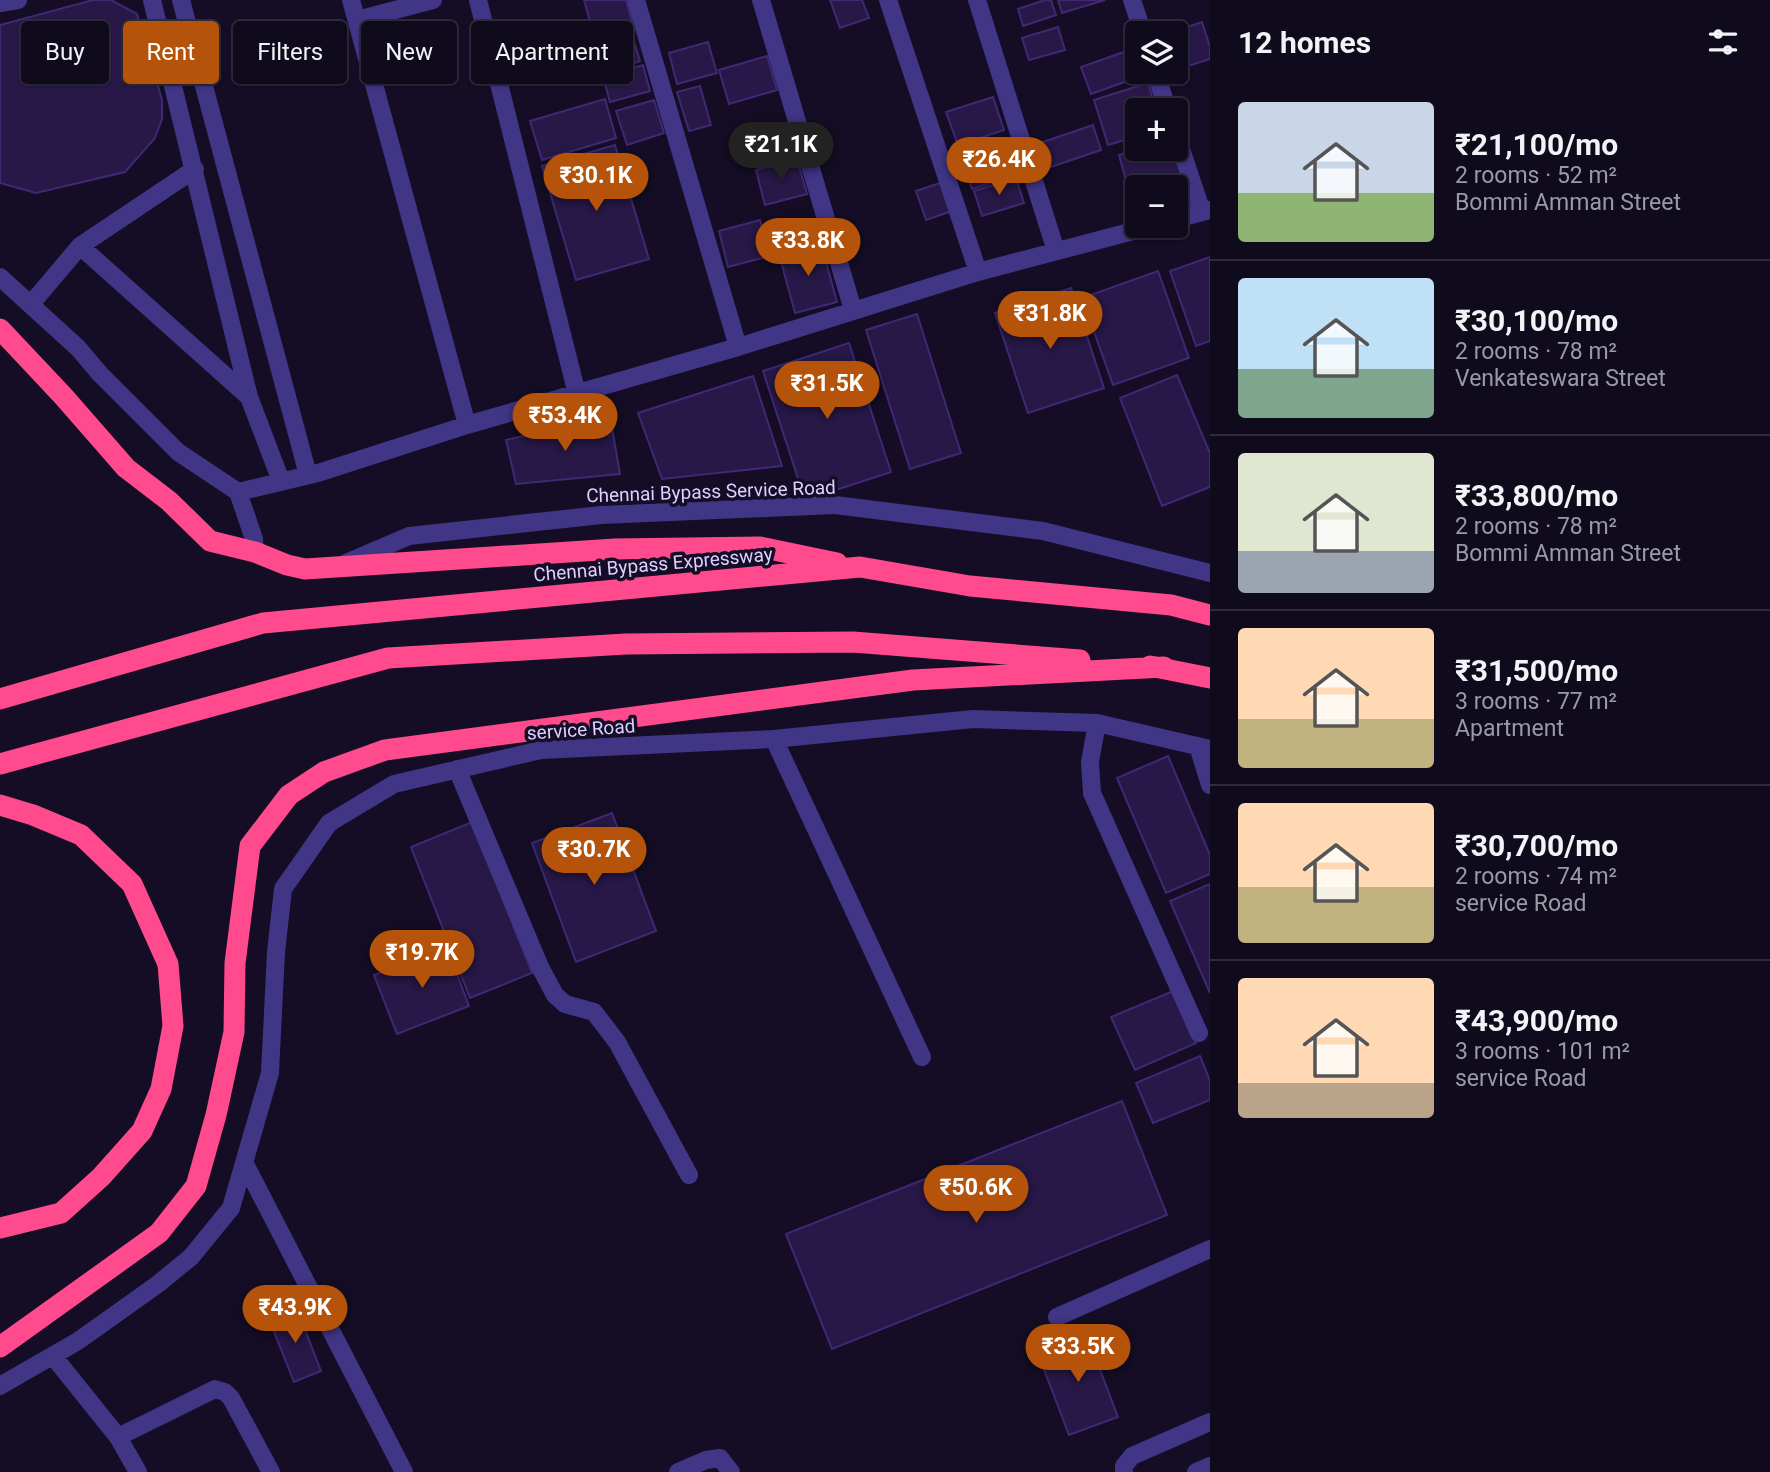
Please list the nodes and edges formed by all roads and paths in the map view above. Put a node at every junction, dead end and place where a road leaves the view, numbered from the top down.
1 (18, 0) edge
2 (152, 0) edge
3 (181, 0) edge
4 (351, 0) edge
5 (433, 0) edge
6 (478, 0) edge
7 (636, 0) edge
8 (761, 0) edge
9 (888, 0) edge
10 (977, 0) edge
11 (1132, 0) edge
12 (0, 3) edge
13 (357, 20) junction
14 (1139, 21) edge
15 (1187, 161) edge
16 (195, 169) junction
17 (1206, 211) edge
18 (1188, 216) edge
19 (1125, 233) edge
20 (80, 246) junction
21 (1056, 251) junction
22 (978, 272) junction
23 (0, 277) edge
24 (31, 304) junction
25 (853, 310) junction
26 (0, 329) edge
27 (738, 347) junction
28 (577, 394) junction
29 (249, 397) junction
30 (467, 425) junction
31 (308, 475) junction
32 (281, 481) junction
33 (238, 492) junction
34 (255, 552) junction
35 (340, 566) junction
36 (860, 567) junction
37 (1210, 573) edge
38 (1210, 615) edge
39 (1164, 667) junction
40 (1210, 678) edge
41 (0, 699) edge
42 (1097, 723) junction
43 (774, 739) junction
44 (1204, 748) edge
45 (0, 764) edge
46 (457, 769) junction
47 (1210, 785) edge
48 (0, 805) edge
49 (1199, 1033) dead end
50 (922, 1057) dead end
51 (245, 1164) junction
52 (689, 1175) dead end
53 (0, 1228) edge
54 (1210, 1249) edge
55 (1057, 1317) dead end
56 (0, 1347) edge
57 (52, 1356) junction
58 (0, 1386) edge
59 (1210, 1422) edge
60 (118, 1437) junction
61 (1210, 1466) edge
62 (138, 1472) edge
63 (271, 1472) edge
64 (404, 1472) edge
65 (678, 1472) edge
66 (731, 1472) edge
67 (1124, 1472) edge
68 (1196, 1472) edge

1 - 12 street
2 - 16 street
3 - 31 street
4 - 13 street
5 - 13 street
6 - 28 street
7 - 27 street
8 - 25 street
9 - 22 street
10 - 21 street
11 - 14 street
13 - 30 street
15 - 17 street
16 - 20 street
16 - 29 street
17 - 18 street
19 - 21 street
20 - 24 street
20 - 29 street
21 - 22 street
22 - 25 street
23 - 24 street
24 - 33 street
25 - 27 street
26 - 34 highway
27 - 28 street
28 - 30 street
29 - 32 street
30 - 31 street
31 - 32 street
32 - 33 street
33 - 34 street
34 - 35 highway
35 - 36 highway
35 - 37 street, Chennai Bypass Service Road
36 - 38 highway, Chennai Bypass Expressway
36 - 41 highway, Chennai Bypass Expressway
39 - 40 highway
39 - 45 highway
39 - 56 highway
42 - 43 street, service Road
42 - 44 street, service Road
42 - 49 street
43 - 46 street, service Road
43 - 50 street
44 - 47 street
46 - 51 street, service Road
46 - 52 street
48 - 53 highway
51 - 57 street, service Road
51 - 64 street
54 - 55 street
57 - 58 street
57 - 60 street
59 - 67 street
60 - 62 street
60 - 63 street
61 - 68 street
65 - 66 street

